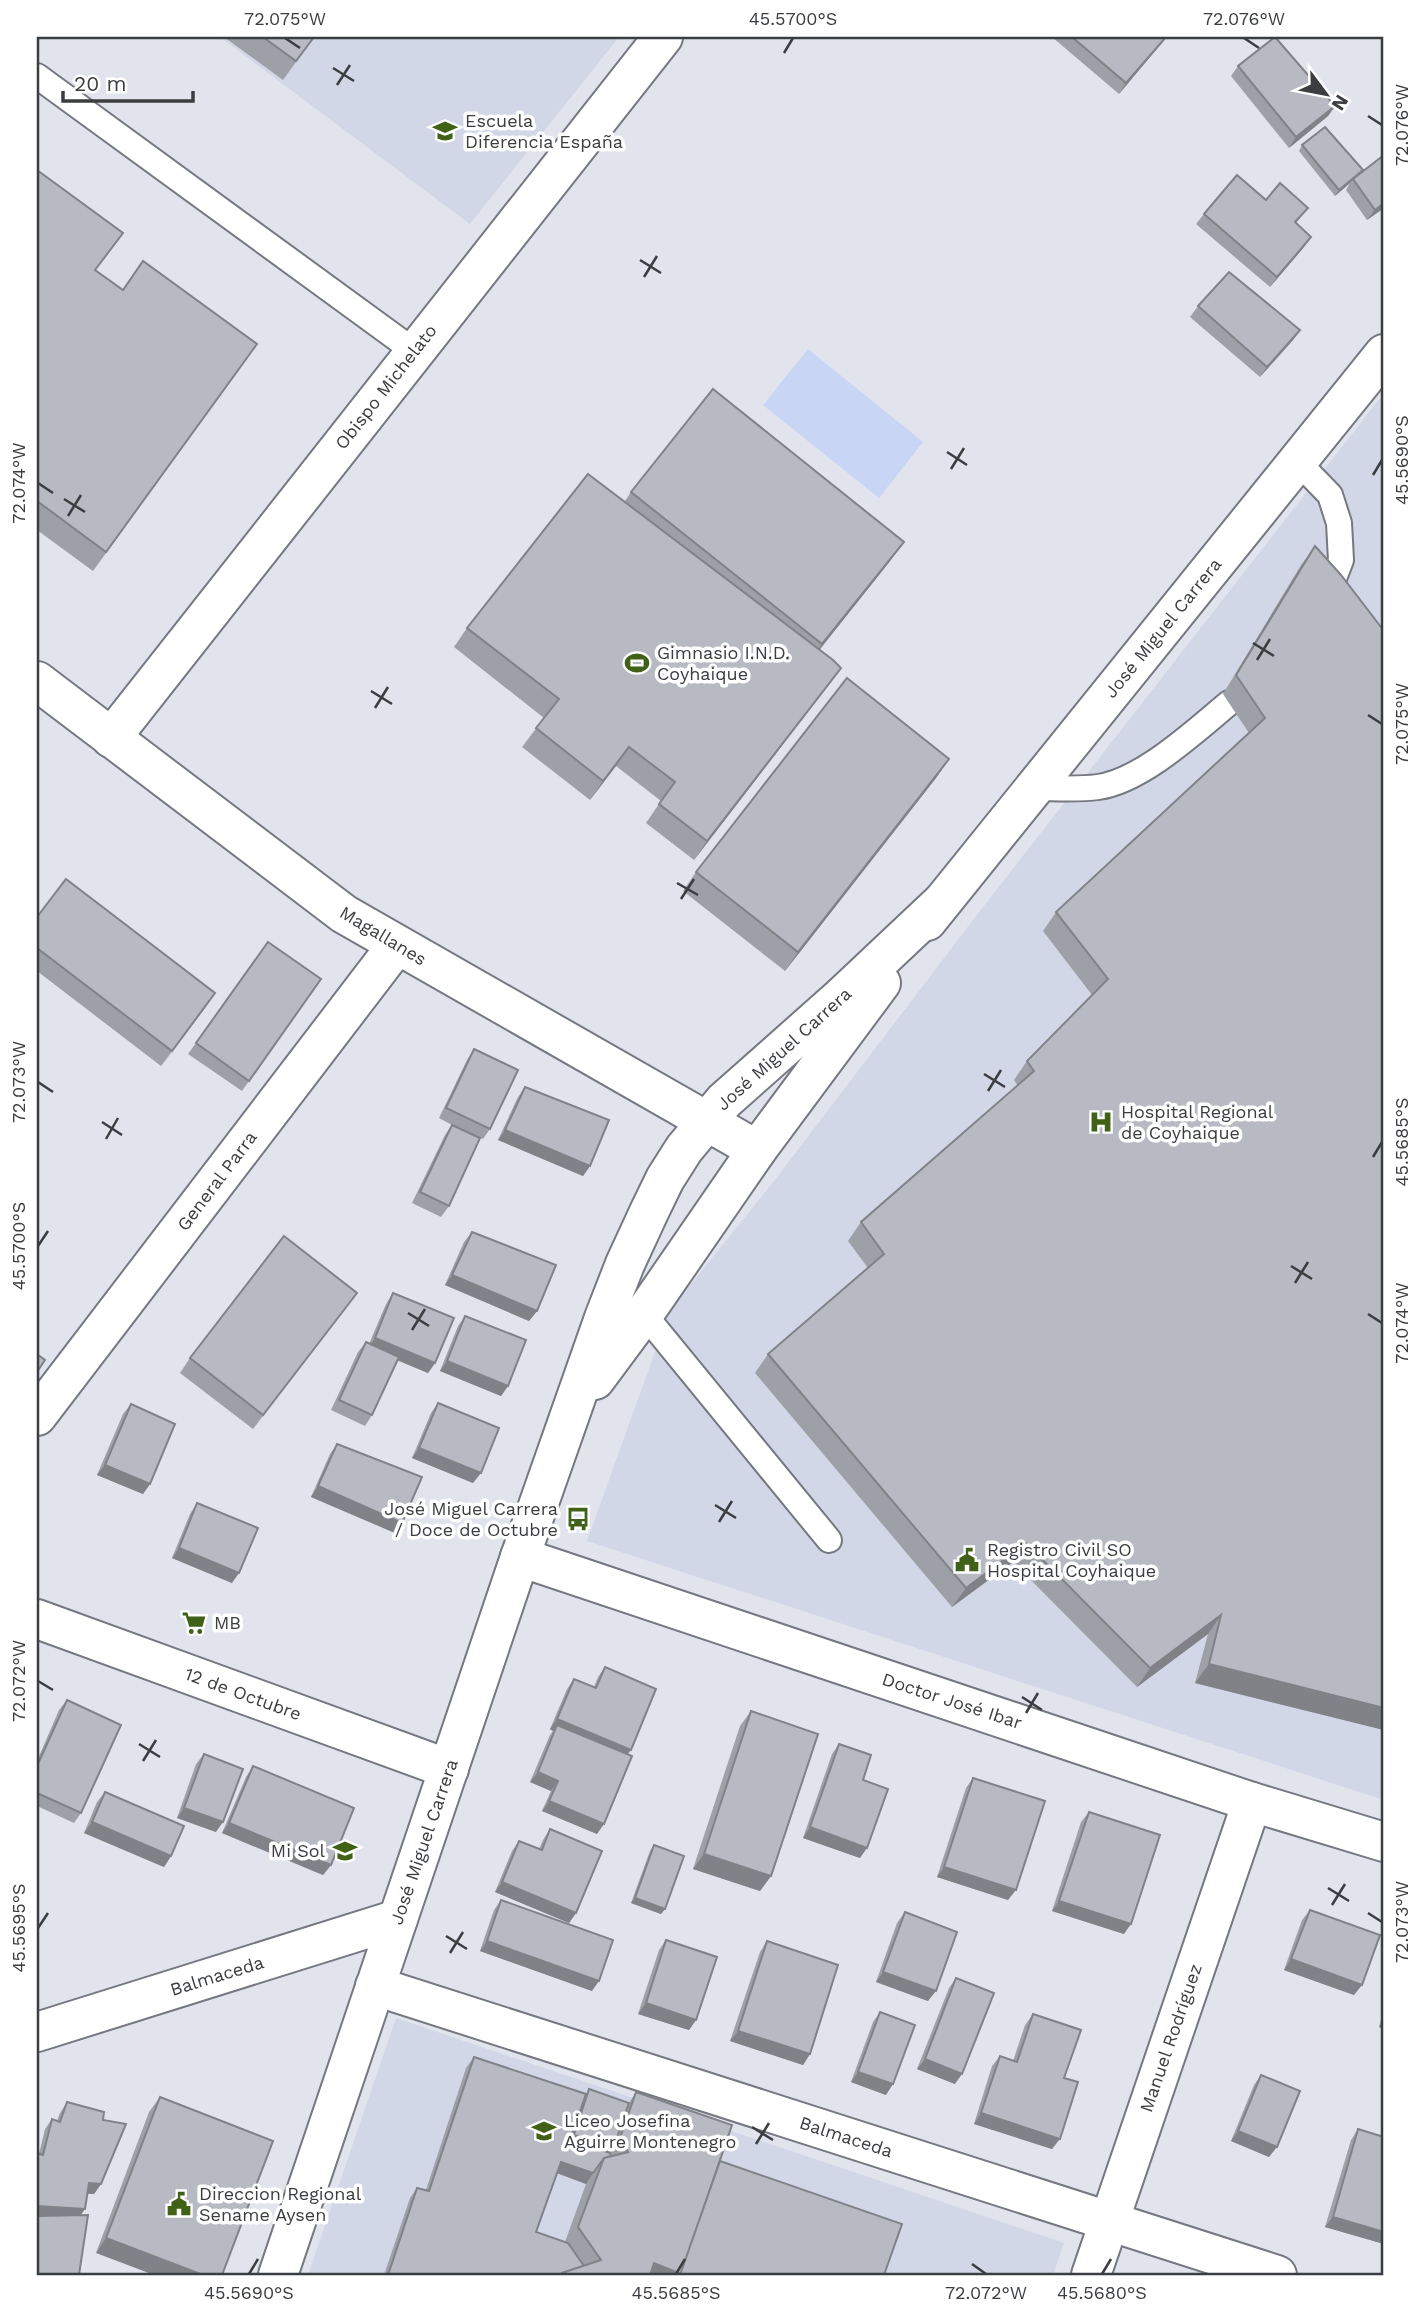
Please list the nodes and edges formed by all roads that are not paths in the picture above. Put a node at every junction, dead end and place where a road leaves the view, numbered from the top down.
1 (663, 37) edge
2 (37, 76) edge
3 (414, 351) junction
4 (1384, 354) edge
5 (1298, 461) junction
6 (1328, 594) edge
7 (37, 681) edge
8 (1229, 703) dead end
9 (111, 738) junction
10 (1033, 788) junction
11 (942, 902) junction
12 (397, 946) junction
13 (707, 1121) junction
14 (757, 1150) junction
15 (644, 1314) junction
16 (573, 1410) junction
17 (37, 1416) edge
18 (830, 1540) dead end
19 (520, 1558) junction
20 (37, 1619) edge
21 (449, 1769) junction
22 (1252, 1801) junction
23 (1384, 1842) edge
24 (398, 1919) junction
25 (375, 1986) junction
26 (37, 2032) edge
27 (1109, 2221) junction
28 (278, 2275) edge
29 (1091, 2275) edge
30 (1277, 2275) edge

1 - 3 street, Obispo Michelato
2 - 3 lane
3 - 9 street, Obispo Michelato
4 - 5 street, José Miguel Carrera
5 - 6 lane
5 - 10 street, José Miguel Carrera
7 - 9 street, Magallanes
8 - 10 lane
9 - 12 street, Magallanes
10 - 11 street, José Miguel Carrera
11 - 13 street, José Miguel Carrera
11 - 14 street, José Miguel Carrera
12 - 13 street, Magallanes
12 - 17 street, General Parra
13 - 14 street, Magallanes
13 - 16 street, José Miguel Carrera
14 - 15 street, José Miguel Carrera
15 - 16 street, José Miguel Carrera
15 - 18 lane
16 - 19 street, José Miguel Carrera
19 - 21 street, José Miguel Carrera
19 - 22 street, Doctor José Ibar
20 - 21 street, 12 de Octubre
21 - 24 street, José Miguel Carrera
22 - 23 street, Doctor José Ibar
22 - 27 street, Manuel Rodríguez
24 - 25 street, José Miguel Carrera
24 - 26 street, Balmaceda
25 - 27 street, Balmaceda
25 - 28 street, José Miguel Carrera
27 - 29 street, Manuel Rodríguez
27 - 30 street, Balmaceda

